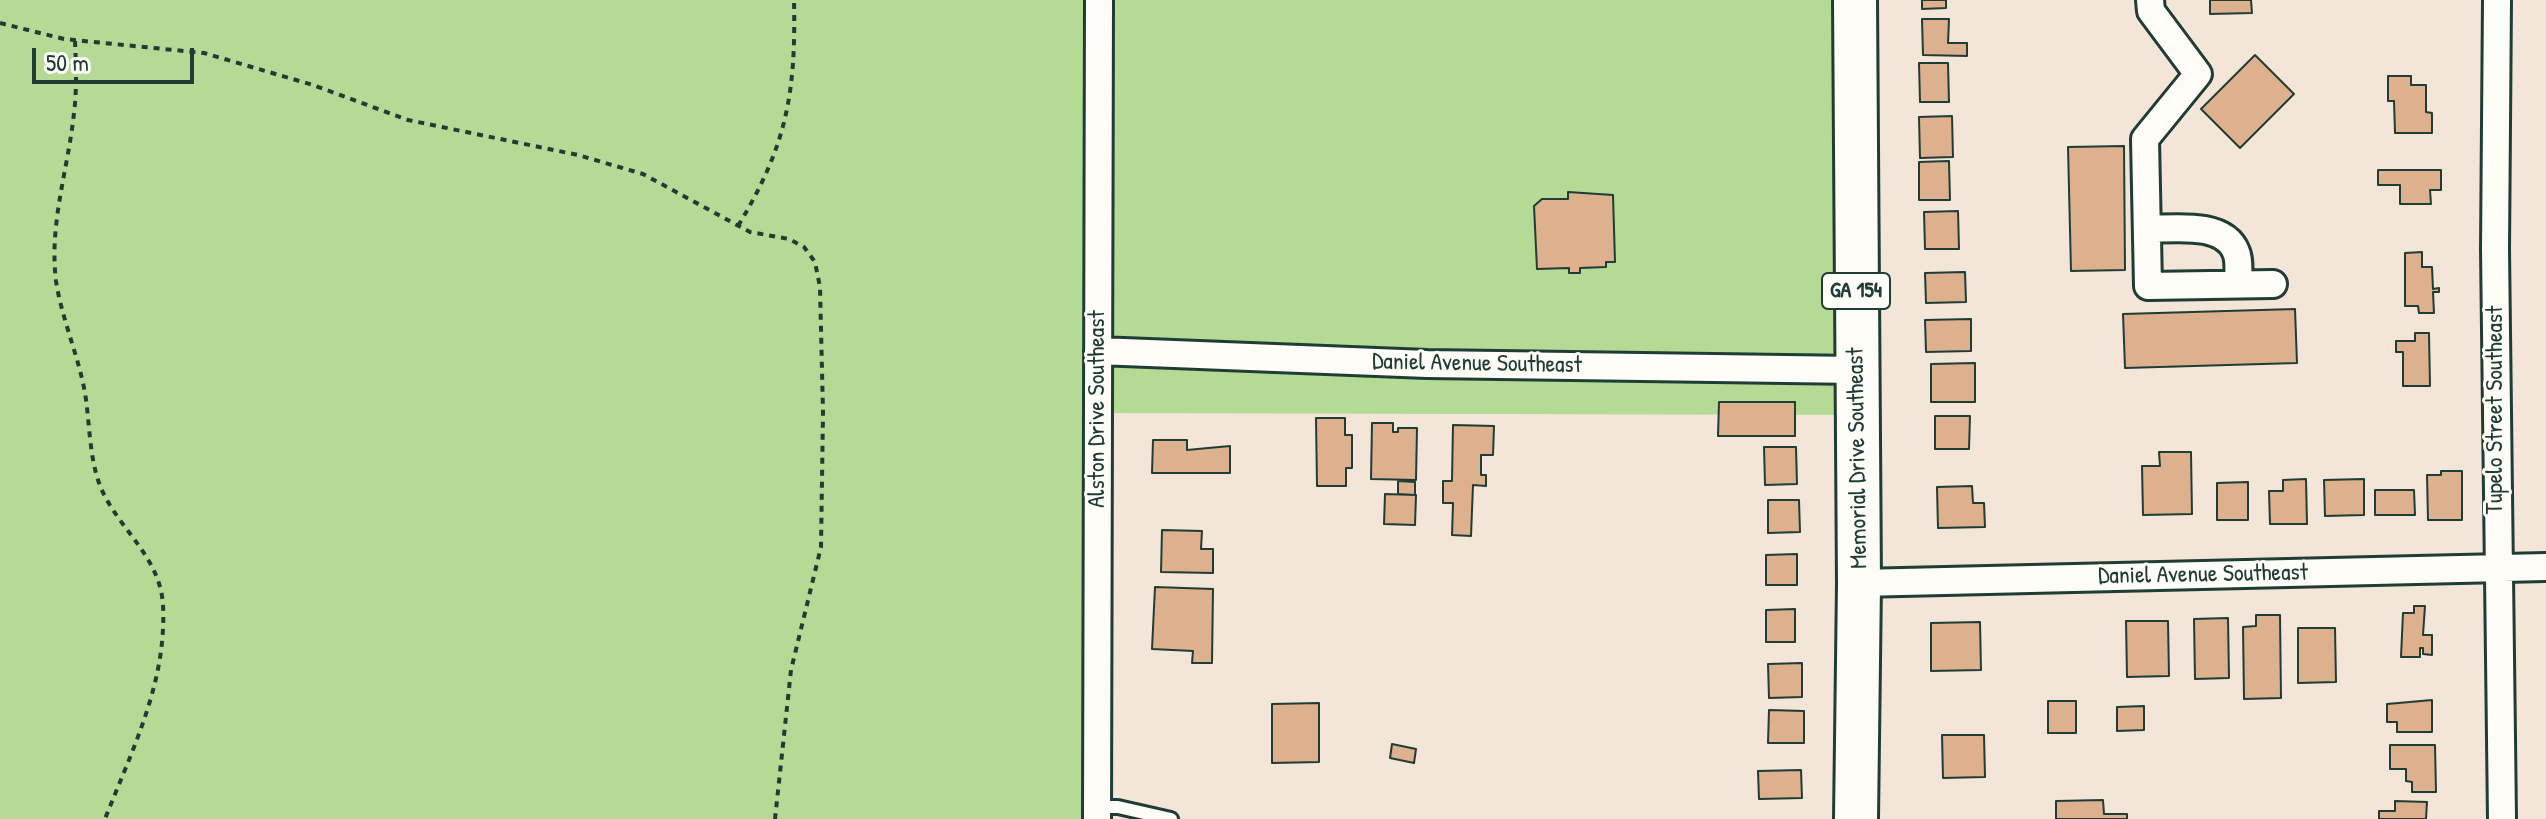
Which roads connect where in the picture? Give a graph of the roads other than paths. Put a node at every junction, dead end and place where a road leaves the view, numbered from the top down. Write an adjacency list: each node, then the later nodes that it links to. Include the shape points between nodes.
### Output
1 (1099, 0): 8 (street, Alston Drive Southeast)
2 (1855, 0): 9 (main road, Memorial Drive Southeast / GA 154)
3 (2150, 0): 5 (street, via 2151,11 2198,74 2145,139)
4 (2497, 0): 11 (street, Tupelo Street Southeast)
5 (2147, 229): 6 (street, via 2202,230 2228,240 2237,253); 6 (street, via 2148,286)
6 (2238, 284): 7 (street)
7 (2273, 284)
8 (1098, 351): 9 (street, Daniel Avenue Southeast, via 1427,364); 13 (street, Alston Drive Southeast)
9 (1857, 370): 12 (main road, Memorial Drive Southeast / GA 154)
10 (2546, 567): 11 (street, Daniel Avenue Southeast)
11 (2498, 568): 12 (street, Daniel Avenue Southeast); 16 (street, Tupelo Street Southeast)
12 (1859, 583): 15 (main road, Memorial Drive Southeast / GA 154)
13 (1097, 813): 14 (lane, via 1118,807)
14 (1171, 819)
15 (1856, 819)
16 (2502, 819)

